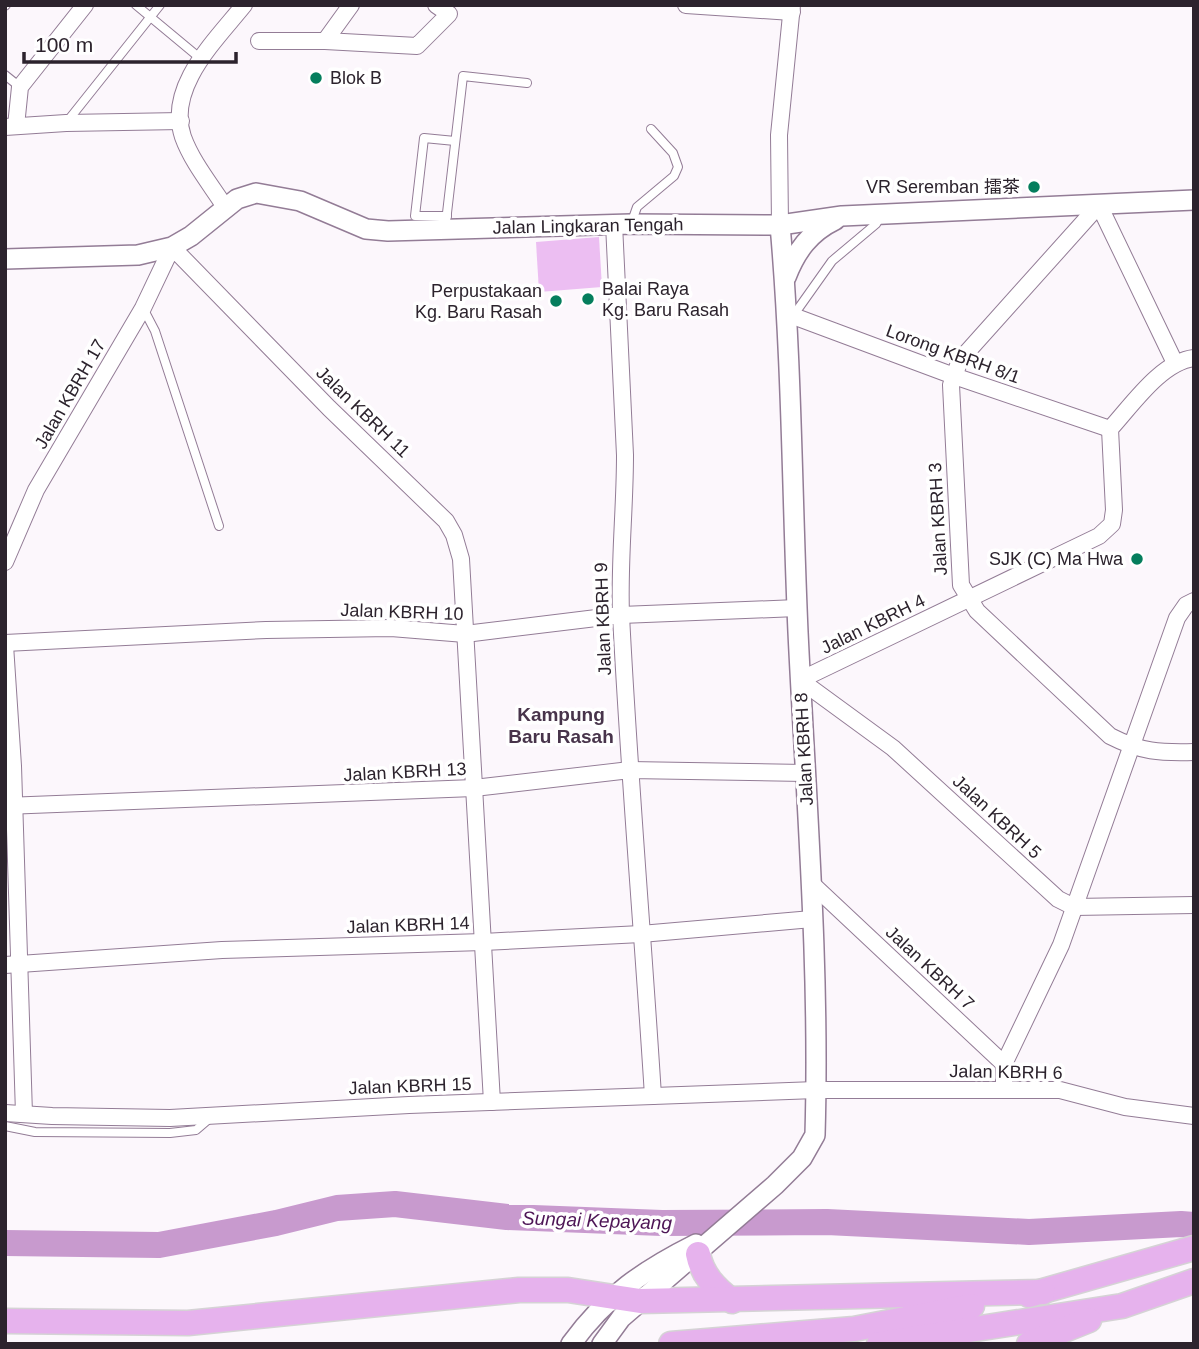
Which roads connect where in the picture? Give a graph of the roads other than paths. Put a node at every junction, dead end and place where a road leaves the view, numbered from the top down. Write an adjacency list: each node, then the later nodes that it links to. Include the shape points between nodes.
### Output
1 (85, 5): 15 (street)
2 (136, 5): 9 (lane)
3 (160, 5): 9 (lane)
4 (244, 5): 12 (street)
5 (351, 5): 11 (street)
6 (436, 5): 11 (street, via 449,14 417,46)
7 (686, 5): 8 (street)
8 (792, 9): 28 (street, via 779,135)
9 (150, 17): 12 (lane); 17 (lane)
10 (258, 41): 11 (street)
11 (325, 41)
12 (201, 59): 16 (street, via 187,83)
13 (5, 75): 15 (lane)
14 (527, 83): 20 (lane, via 463,76)
15 (20, 87): 18 (street)
16 (181, 121): 17 (street); 23 (street, via 190,153)
17 (66, 123): 18 (street)
18 (10, 126)
19 (652, 129): 27 (lane, via 673,153 678,167)
20 (455, 141): 26 (lane); 26 (lane, via 424,138 415,216)
21 (1194, 200): 22 (street, Jalan Lingkaran Tengah)
22 (1099, 205): 24 (street, Jalan Lingkaran Tengah); 35 (street); 36 (street, Jalan KBRH 3, via 960,360)
23 (225, 207): 26 (street, Jalan Lingkaran Tengah, via 247,195 265,193 300,201 366,229 388,231); 29 (street, Jalan Lingkaran Tengah)
24 (881, 214): 25 (street, Jalan Lingkaran Tengah); 33 (lane, via 876,224 832,261)
25 (842, 216): 28 (street, Jalan Lingkaran Tengah); 31 (street, via 805,241)
26 (446, 223): 27 (street, Jalan Lingkaran Tengah)
27 (622, 224): 28 (street, Jalan Lingkaran Tengah); 43 (street, Jalan KBRH 9, via 625,490)
28 (780, 225): 31 (street, Jalan KBRH 8)
29 (172, 247): 30 (street, Jalan Lingkaran Tengah, via 138,255); 32 (street, Jalan KBRH 17); 44 (street, Jalan KBRH 11, via 446,521 461,559)
30 (5, 259)
31 (785, 282): 33 (street, Jalan KBRH 8)
32 (143, 308): 38 (lane, via 155,331); 39 (street, Jalan KBRH 17, via 36,490)
33 (789, 313): 36 (street, Lorong KBRH 8/1); 42 (street, Jalan KBRH 8)
34 (1194, 358): 35 (street)
35 (1175, 363): 37 (street)
36 (954, 376): 37 (street, Lorong KBRH 8/1); 40 (street, Jalan KBRH 3, via 961,585)
37 (1110, 429): 40 (street, Jalan KBRH 4, via 1112,524 1099,536)
38 (219, 526)
39 (5, 562)
40 (969, 598): 46 (street, Jalan KBRH 4); 47 (street, Jalan KBRH 3, via 976,611 1062,692 1110,736)
41 (1194, 601): 47 (street, via 1177,618)
42 (797, 608): 43 (street, Jalan KBRH 10); 46 (street, Jalan KBRH 8)
43 (621, 615): 44 (street, Jalan KBRH 10); 49 (street, Jalan KBRH 9)
44 (466, 634): 45 (street, Jalan KBRH 10, via 391,628 279,630); 51 (street, Jalan KBRH 11)
45 (5, 644): 52 (street)
46 (800, 680): 50 (street, Jalan KBRH 8); 55 (street, Jalan KBRH 5, via 893,748 1032,877)
47 (1131, 747): 48 (street, Jalan KBRH 3); 55 (street)
48 (1194, 752)
49 (630, 770): 50 (street, Jalan KBRH 13); 51 (street, Jalan KBRH 13); 57 (street, Jalan KBRH 9)
50 (805, 773): 53 (street, Jalan KBRH 8)
51 (474, 788): 52 (street, Jalan KBRH 13); 58 (street, Jalan KBRH 11)
52 (10, 805): 59 (street)
53 (811, 883): 56 (street, Jalan KBRH 8); 60 (street, Jalan KBRH 7)
54 (1194, 905): 55 (street)
55 (1074, 907): 60 (street)
56 (812, 919): 57 (street, Jalan KBRH 14); 61 (street, Jalan KBRH 8)
57 (641, 934): 58 (street, Jalan KBRH 14); 63 (street, Jalan KBRH 9)
58 (483, 942): 59 (street, Jalan KBRH 14, via 222,950); 64 (street, Jalan KBRH 11)
59 (12, 964): 66 (street)
60 (1004, 1064): 62 (street)
61 (816, 1090): 62 (street, Jalan KBRH 6); 63 (street, Jalan KBRH 15); 70 (street, Jalan KBRH 8, via 810,1147 775,1185)
62 (1004, 1090): 68 (street, Jalan KBRH 6, via 1060,1090 1125,1107)
63 (653, 1096): 64 (street, Jalan KBRH 15)
64 (492, 1102): 67 (street, Jalan KBRH 15)
65 (5, 1113): 66 (street, Jalan KBRH 15)
66 (24, 1114): 67 (street, Jalan KBRH 15)
67 (212, 1116): 69 (lane, via 197,1130 170,1133 35,1132)
68 (1194, 1116)
69 (5, 1126)
70 (719, 1233): 72 (street); 78 (street, via 654,1265)
71 (1194, 1248): 74 (main road)
72 (698, 1254): 75 (street); 76 (main road, via 707,1278)
73 (1194, 1281): 77 (main road)
74 (1043, 1292): 76 (main road); 82 (main road, via 854,1329)
75 (640, 1301): 76 (main road); 78 (main road)
76 (732, 1301)
77 (1122, 1306): 83 (main road); 84 (main road)
78 (617, 1308): 79 (main road, via 568,1290 519,1290 188,1323); 80 (street, via 592,1316); 81 (street)
79 (5, 1321)
80 (571, 1344)
81 (602, 1344)
82 (671, 1344)
83 (879, 1344)
84 (1029, 1344)

